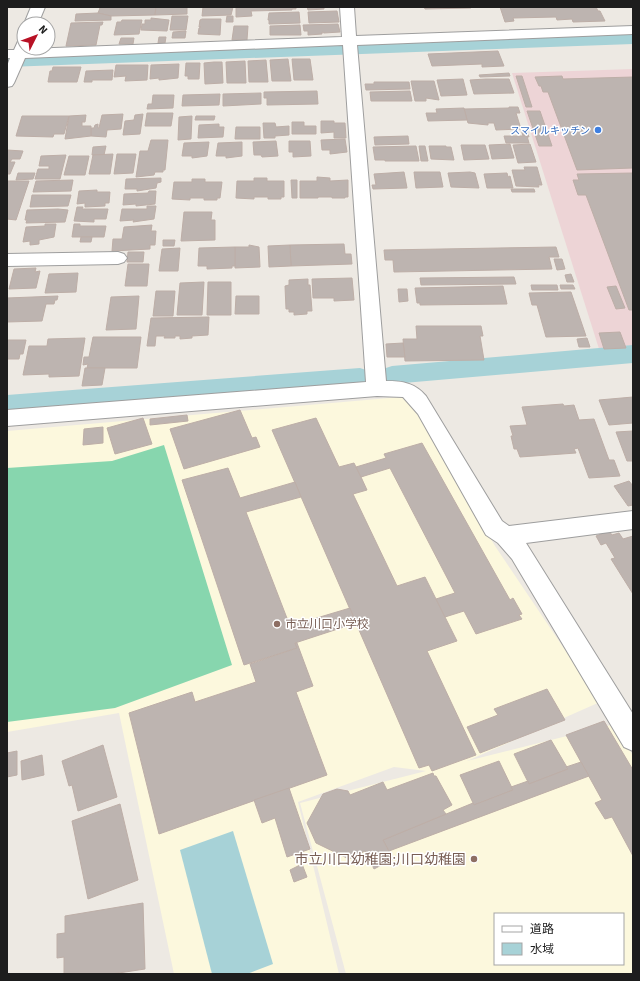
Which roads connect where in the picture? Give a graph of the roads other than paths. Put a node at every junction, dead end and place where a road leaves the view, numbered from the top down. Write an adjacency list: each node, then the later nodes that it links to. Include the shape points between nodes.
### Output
1 (347, 7): 3 (street)
2 (633, 30): 3 (street)
3 (350, 46): 4 (street); 9 (street)
4 (56, 53)
5 (16, 54): 6 (street)
6 (7, 83)
7 (118, 258): 8 (street)
8 (7, 260)
9 (377, 389): 10 (street); 12 (street, via 407,389 413,393 425,409 494,528)
10 (7, 418)
11 (633, 520): 12 (street)
12 (506, 536): 13 (street, via 520,552)
13 (633, 738)

